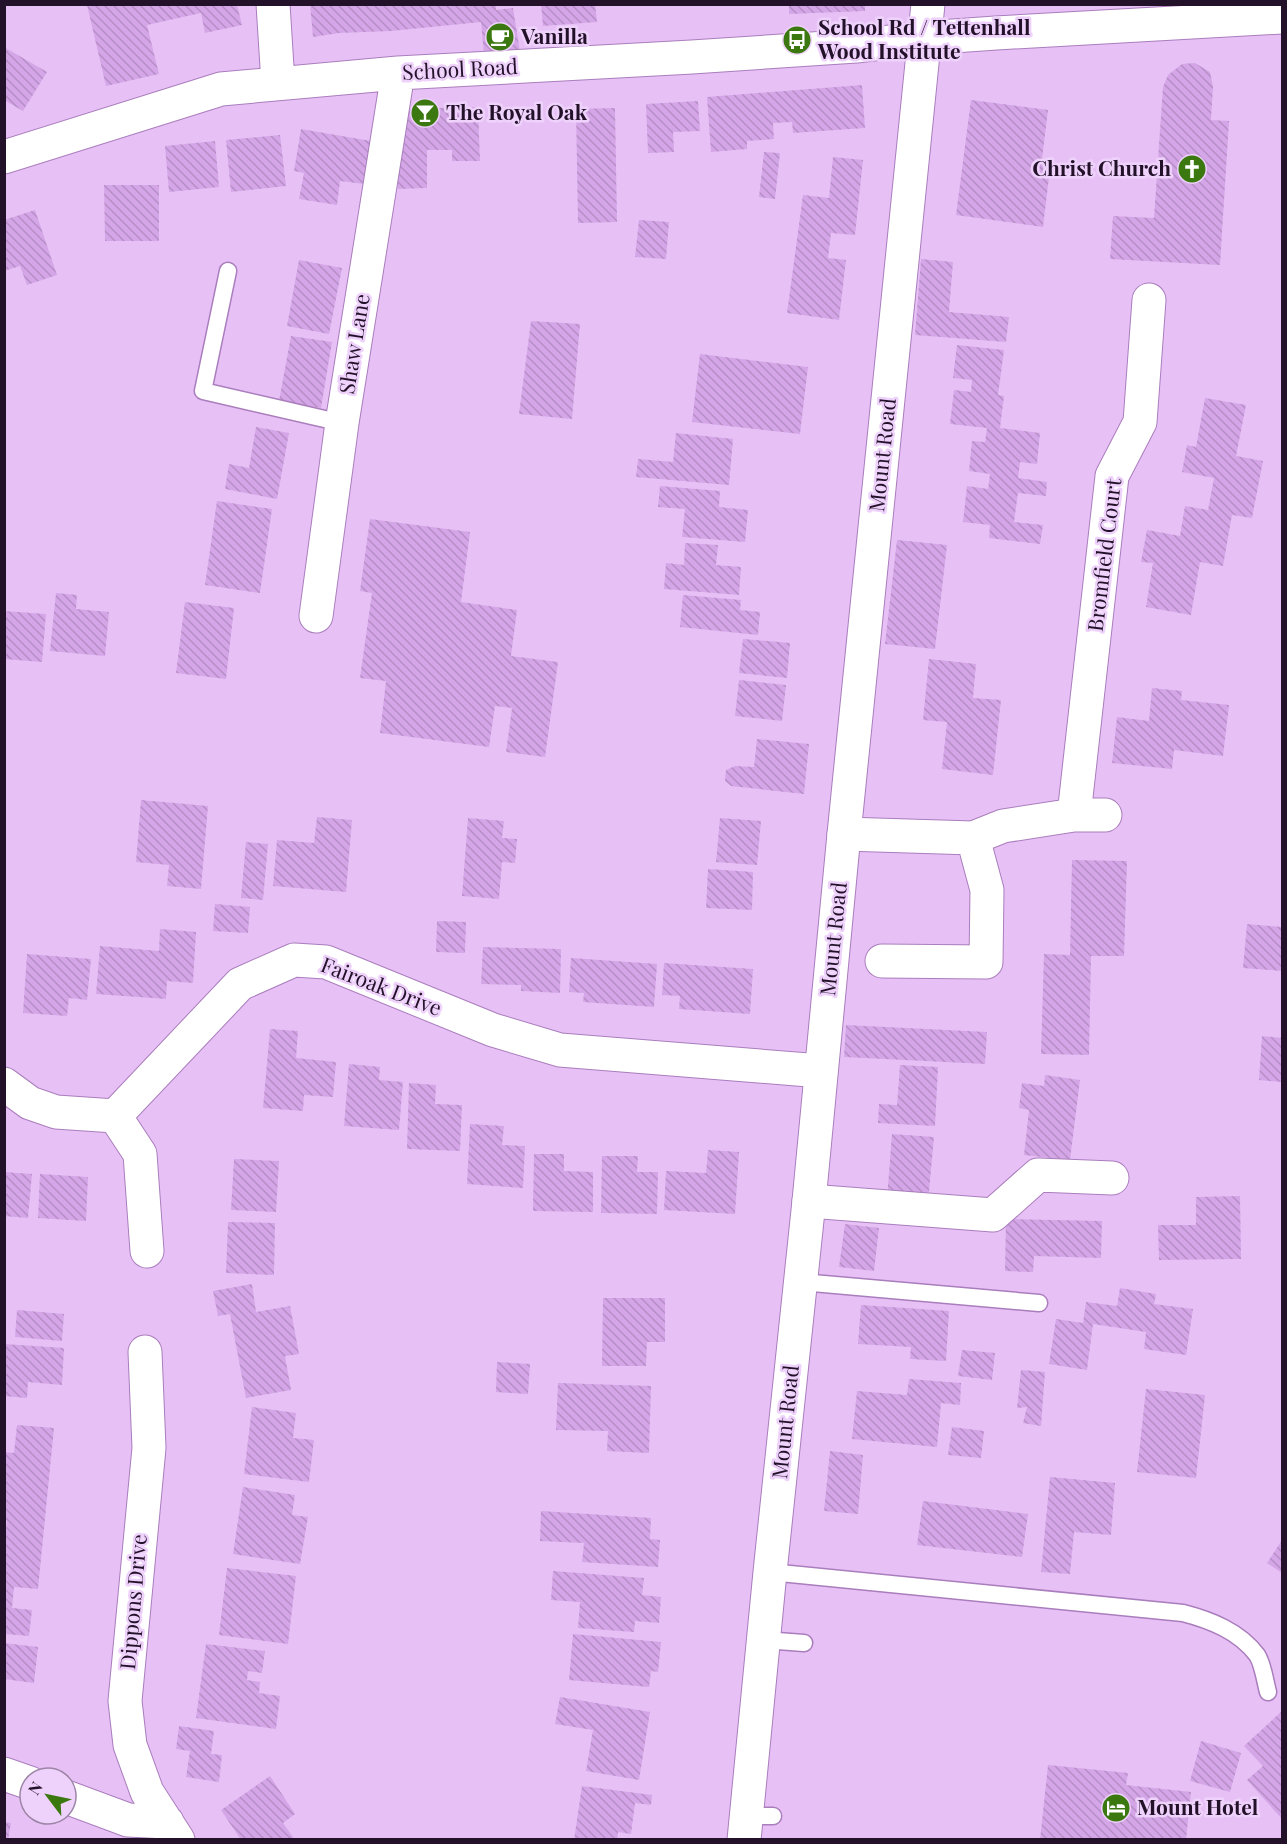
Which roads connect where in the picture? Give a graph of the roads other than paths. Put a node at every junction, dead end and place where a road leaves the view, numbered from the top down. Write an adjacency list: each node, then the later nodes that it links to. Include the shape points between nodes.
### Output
1 (273, 4): 6 (street)
2 (927, 4): 4 (street, Mount Road)
3 (1282, 17): 4 (street, School Road)
4 (925, 38): 5 (street, School Road, via 856,46); 12 (street, Mount Road)
5 (398, 73): 6 (street, School Road); 10 (street, Shaw Lane)
6 (278, 83): 7 (street, School Road, via 221,89)
7 (4, 157)
8 (228, 271): 10 (lane, via 203,391)
9 (1149, 300): 13 (street, Bromfield Court, via 1140,422 1112,476 1089,815 1003,826)
10 (342, 423): 11 (street, Shaw Lane)
11 (316, 616)
12 (844, 834): 13 (street); 15 (street, Mount Road)
13 (973, 838): 14 (street, via 987,890 986,962)
14 (882, 961)
15 (821, 1071): 17 (street, Fairoak Drive, via 560,1050 493,1030 326,962 294,960 240,984); 19 (street, Mount Road)
16 (4, 1084): 17 (street, via 30,1102 56,1112)
17 (115, 1116): 20 (street, via 140,1154)
18 (1112, 1178): 19 (street, via 1038,1175 993,1215)
19 (809, 1201): 21 (street, Mount Road)
20 (147, 1251)
21 (801, 1282): 22 (lane); 24 (street, Mount Road)
22 (1039, 1303)
23 (145, 1352): 30 (street, Dippons Drive, via 149,1448 125,1701 130,1745 147,1792)
24 (770, 1572): 25 (street, Mount Road); 27 (lane, via 1183,1613 1211,1621 1236,1635 1258,1656)
25 (764, 1640): 26 (lane); 29 (street, Mount Road)
26 (804, 1643)
27 (1268, 1692)
28 (78, 1801): 30 (street)
29 (755, 1824)
30 (172, 1831)

